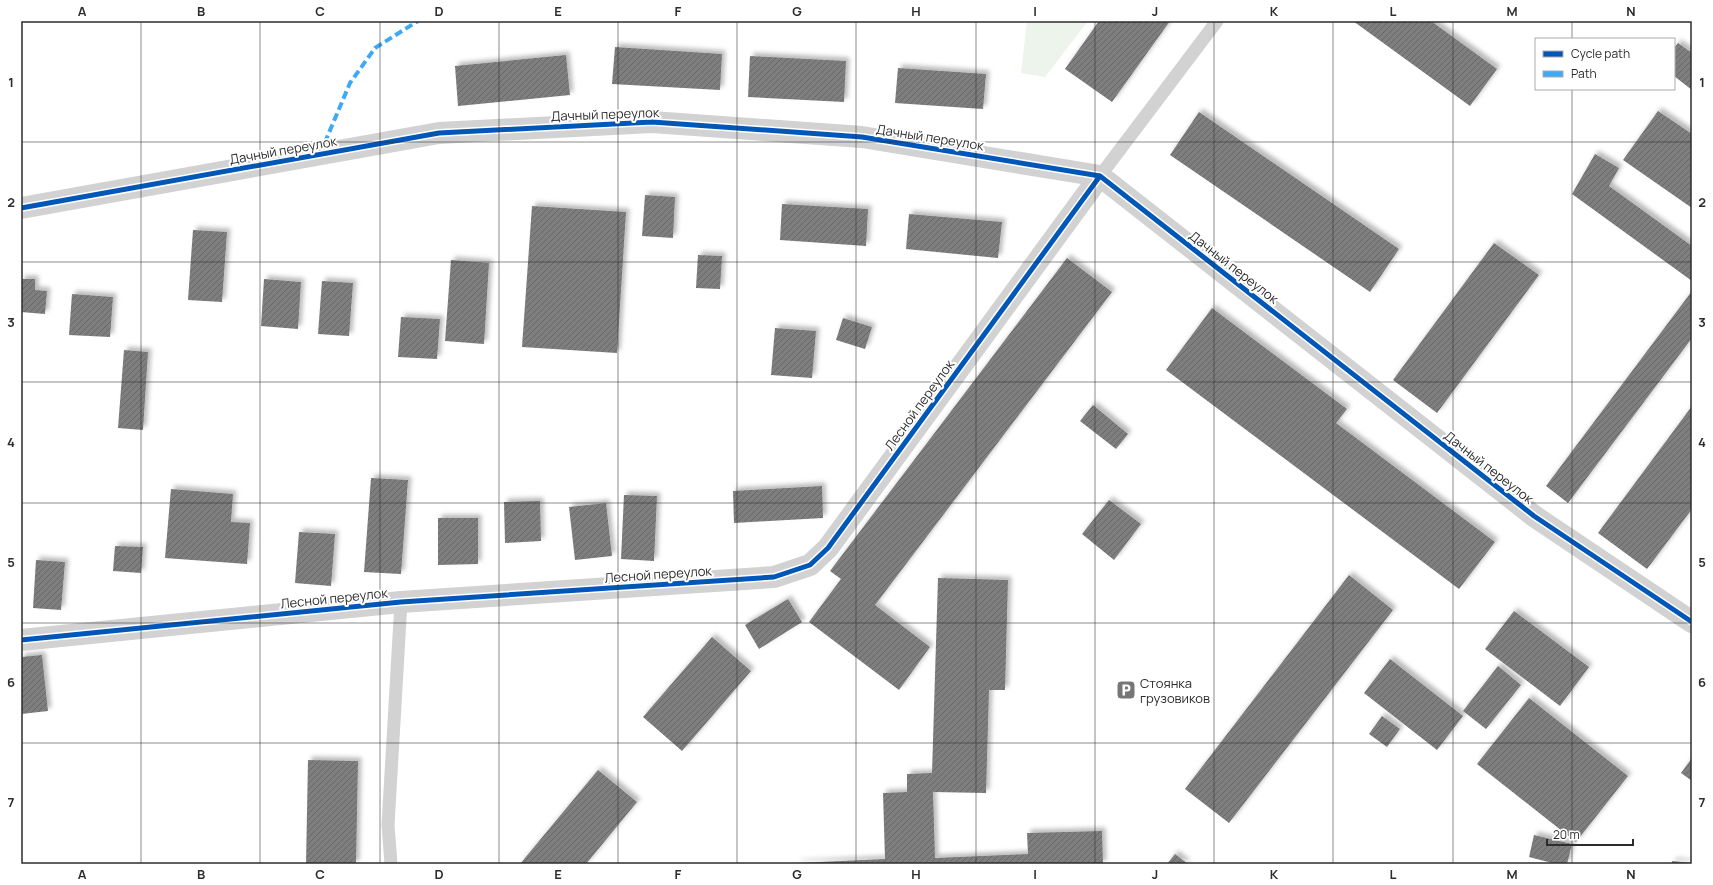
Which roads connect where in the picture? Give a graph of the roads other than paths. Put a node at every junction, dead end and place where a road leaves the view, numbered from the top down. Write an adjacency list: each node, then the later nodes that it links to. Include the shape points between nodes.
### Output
1 (1217, 21): 2 (lane)
2 (1100, 176): 3 (street, Дачный переулок, via 862,137 652,122 439,133); 4 (street, Лесной переулок, via 828,548 810,564 774,578); 5 (street, Дачный переулок, via 1534,516)
3 (21, 208)
4 (401, 602): 6 (street, Лесной переулок); 7 (lane, via 388,825)
5 (1692, 622)
6 (21, 640)
7 (391, 864)

